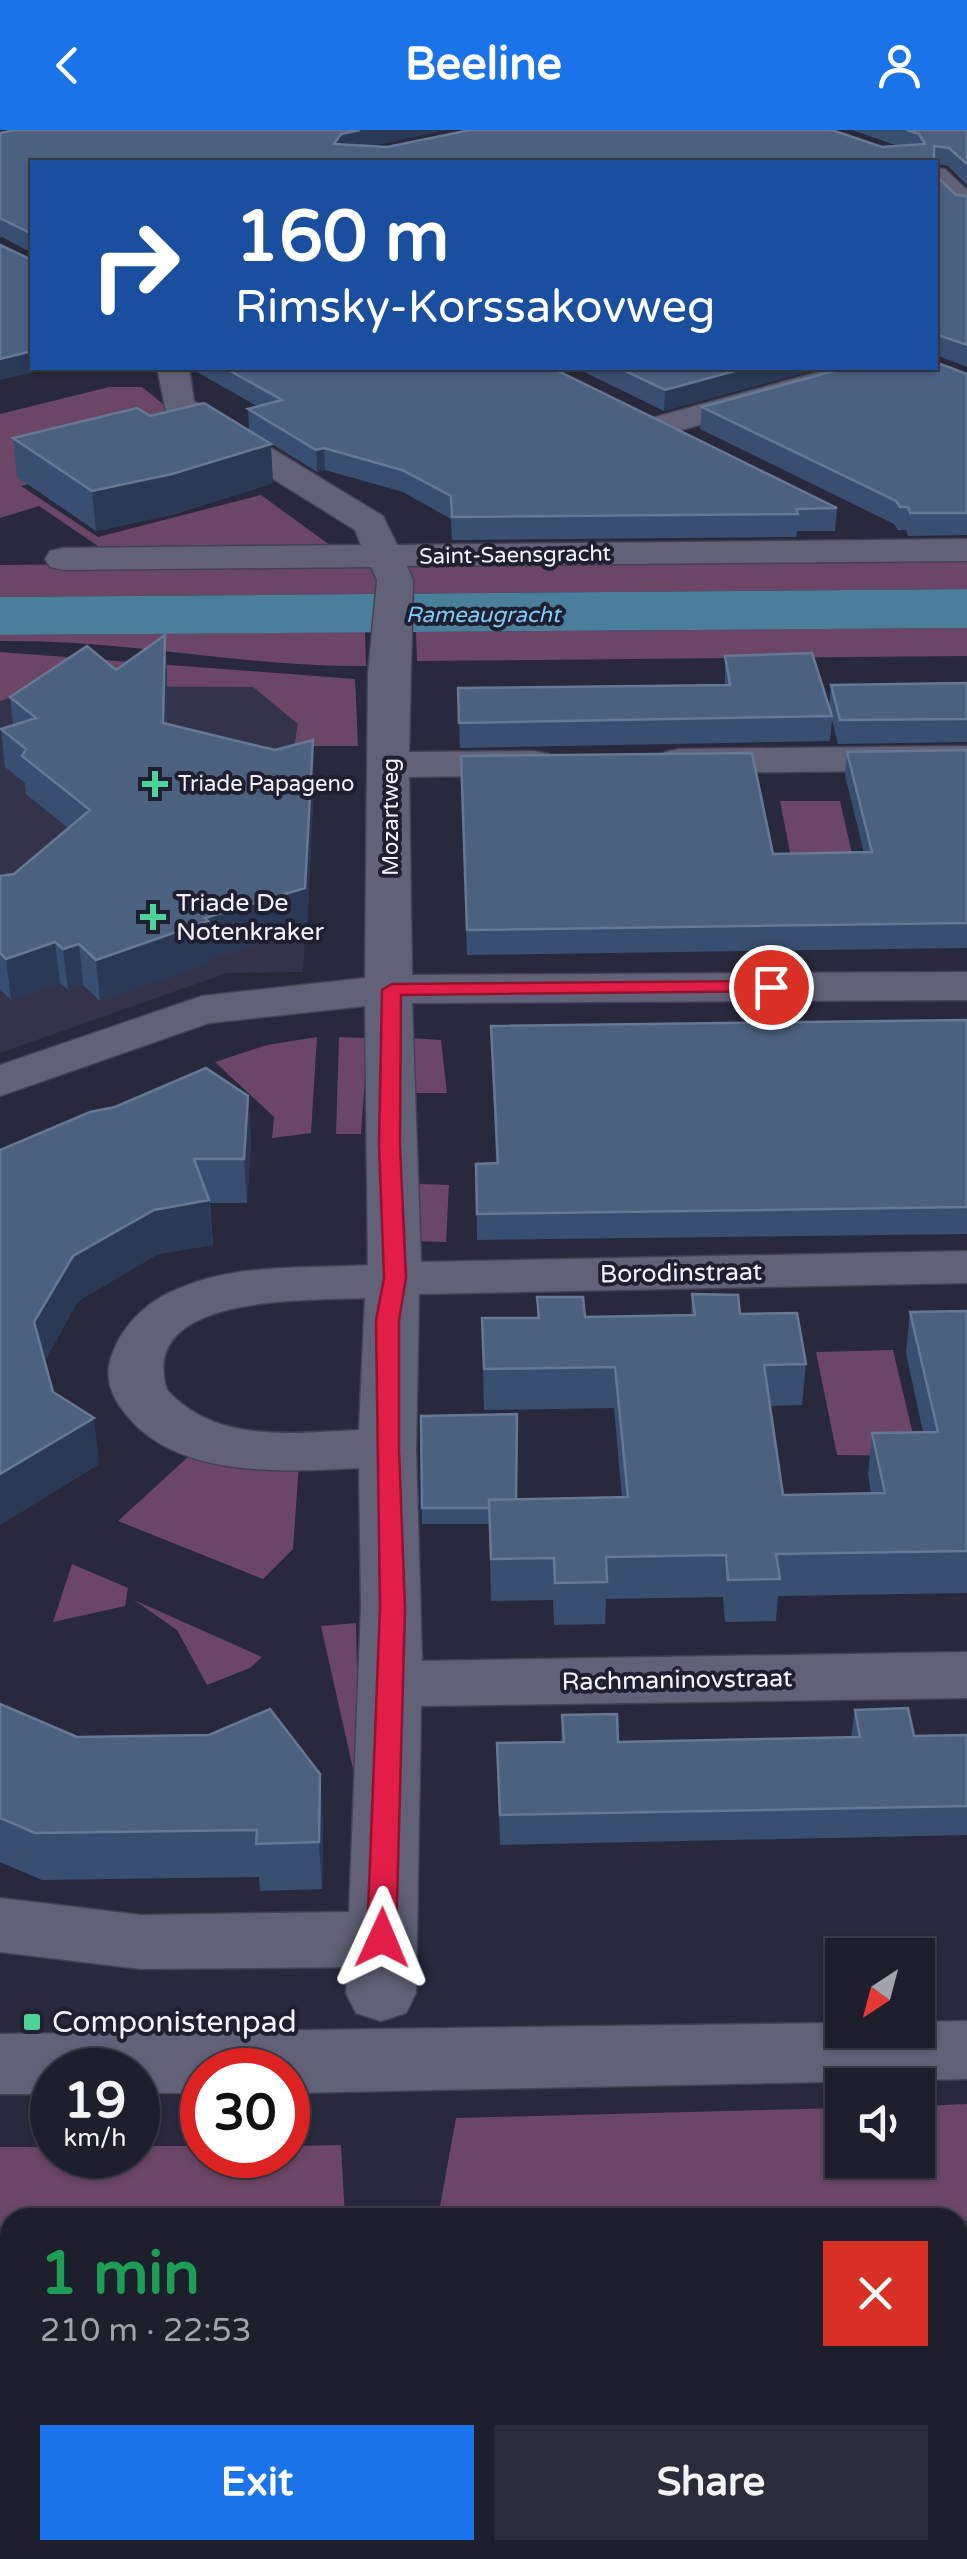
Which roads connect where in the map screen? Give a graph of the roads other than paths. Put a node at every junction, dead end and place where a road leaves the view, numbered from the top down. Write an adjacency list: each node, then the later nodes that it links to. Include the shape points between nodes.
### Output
1 (938, 177): 3 (street)
2 (938, 205): 4 (street)
3 (967, 205)
4 (967, 220)
5 (173, 370): 14 (street, via 178,404 370,524)
6 (861, 370): 8 (street)
7 (627, 409): 8 (street)
8 (660, 426): 9 (street)
9 (707, 449)
10 (848, 519): 12 (street, via 879,535)
11 (967, 550): 12 (street, Saint-Saensgracht)
12 (887, 551): 14 (street, Saint-Saensgracht)
13 (63, 559): 14 (street, Saint-Saensgracht)
14 (390, 569): 18 (street, Mozartweg)
15 (967, 758): 16 (street)
16 (645, 761)
17 (567, 762): 18 (street)
18 (391, 765): 20 (street, Mozartweg)
19 (967, 986): 20 (street)
20 (392, 990): 21 (street, via 202,1010); 23 (street, Mozartweg)
21 (0, 1081)
22 (967, 1267): 23 (street, Borodinstraat)
23 (395, 1278): 24 (street, Mozartweg, via 388,1320); 24 (street, Borodinstraat, via 218,1292 166,1318 144,1342 134,1368 139,1395 157,1414 220,1446)
24 (387, 1448): 26 (street, Mozartweg)
25 (967, 1675): 26 (street, Rachmaninovstraat)
26 (388, 1684): 27 (street, Mozartweg, via 382,1966)
27 (0, 1925)
28 (967, 2050): 29 (street)
29 (0, 2064)

